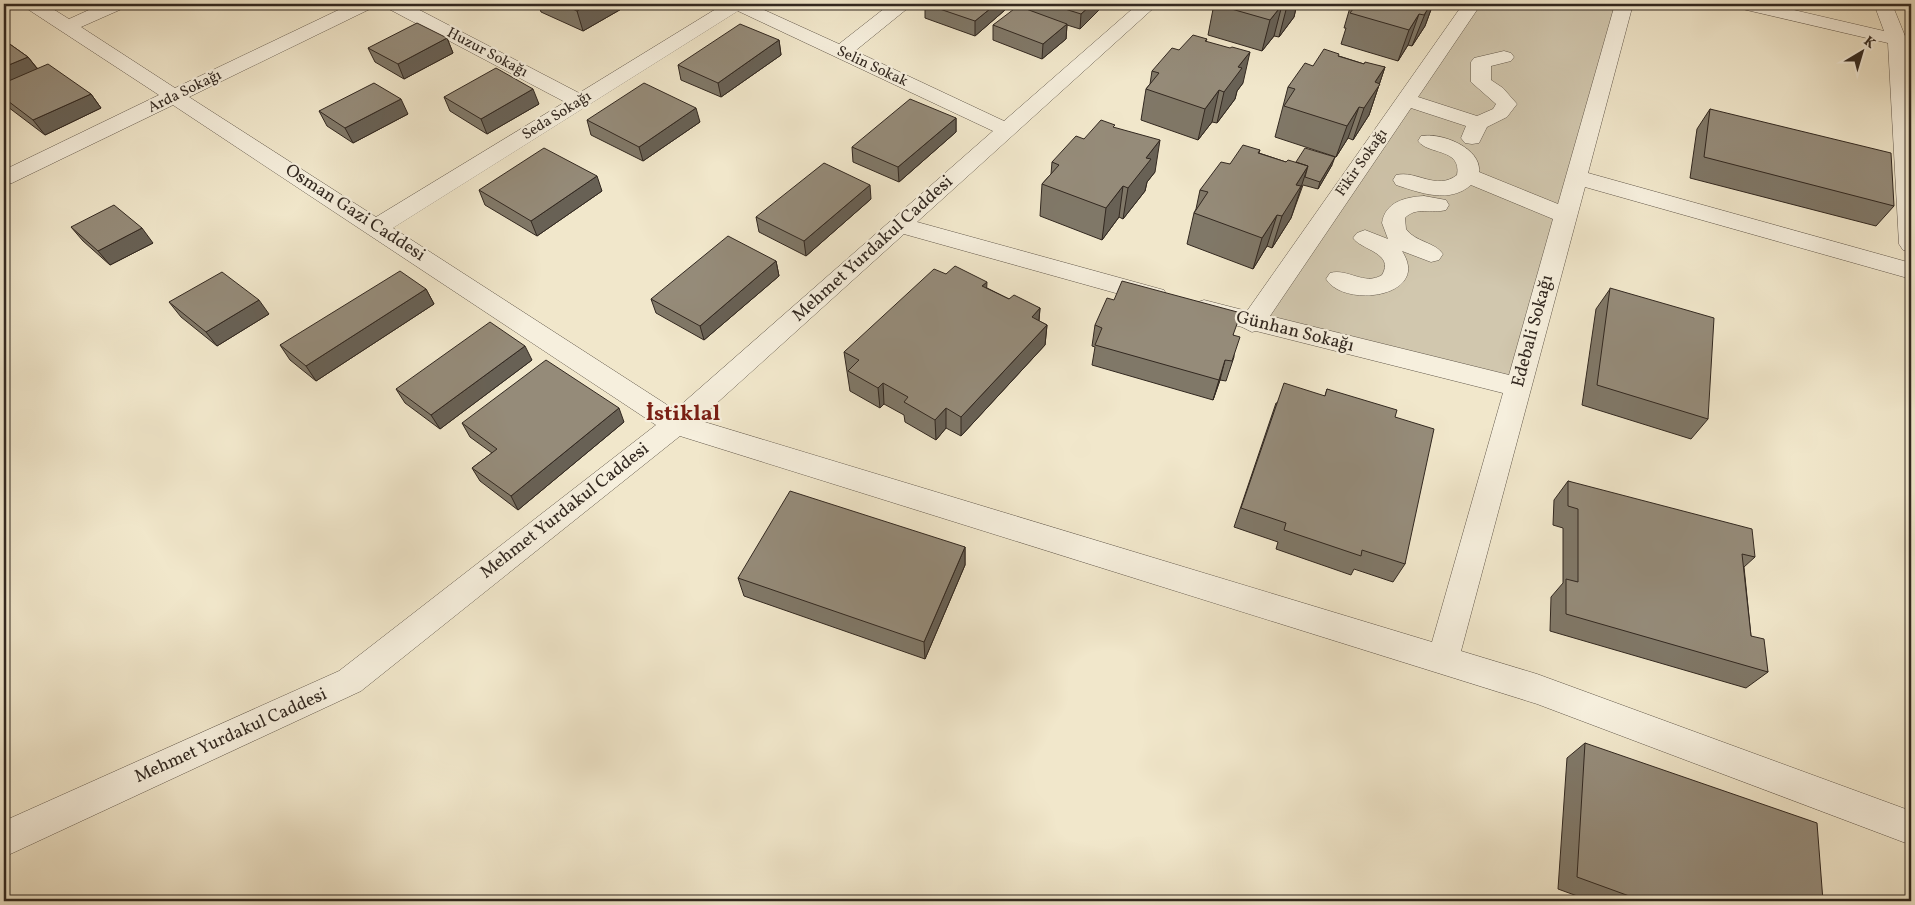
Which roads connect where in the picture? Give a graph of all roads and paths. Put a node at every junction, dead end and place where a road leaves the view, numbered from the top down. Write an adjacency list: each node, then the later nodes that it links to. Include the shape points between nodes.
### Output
1 (33, 4): 12 (street, Osman Gazi Caddesi)
2 (117, 4): 12 (street)
3 (365, 4): 16 (street, Arda Sokağı)
4 (394, 4): 18 (street, Huzur Sokağı)
5 (737, 4): 14 (street, Selin Sokak); 18 (street, Seda Sokağı)
6 (901, 4): 14 (street)
7 (1149, 4): 19 (street, Mehmet Yurdakul Caddesi)
8 (1472, 4): 17 (street, Fikir Sokağı)
9 (1624, 4): 22 (street, Edebali Sokağı)
10 (1745, 4): 13 (street)
11 (1883, 4): 13 (street)
12 (68, 26): 16 (street, Osman Gazi Caddesi)
13 (1904, 41): 30 (street)
14 (842, 52): 19 (street, Selin Sokak)
15 (1504, 57): 17 (street, via 1481,62 1481,82 1508,104 1475,131)
16 (177, 96): 23 (street, Arda Sokağı); 28 (street, Osman Gazi Caddesi)
17 (1406, 100): 36 (street, Fikir Sokağı)
18 (581, 102): 28 (street, Seda Sokağı)
19 (1007, 130): 27 (street, Mehmet Yurdakul Caddesi)
20 (1430, 141): 21 (street, via 1453,149 1462,156 1468,163)
21 (1468, 176): 25 (street, via 1451,188); 26 (street)
22 (1576, 177): 26 (street, Edebali Sokağı); 32 (street)
23 (4, 178)
24 (1404, 180): 25 (street)
25 (1444, 203): 29 (street, via 1413,204 1396,212 1392,218 1396,234)
26 (1565, 216): 37 (street, Edebali Sokağı)
27 (899, 225): 36 (street, Günhan Sokağı); 38 (street, Mehmet Yurdakul Caddesi)
28 (377, 227): 38 (street, Osman Gazi Caddesi)
29 (1384, 242): 31 (street); 34 (street, via 1397,262 1395,278 1387,284)
30 (1911, 244)
31 (1431, 254)
32 (1911, 271)
33 (1338, 279): 34 (street)
34 (1362, 287): 35 (street)
35 (1371, 310)
36 (1252, 322): 37 (street, Günhan Sokağı)
37 (1518, 387): 39 (street, Edebali Sokağı)
38 (676, 424): 39 (street, Osman Gazi Caddesi); 41 (street, Mehmet Yurdakul Caddesi, via 350,681)
39 (1442, 659): 40 (street, Osman Gazi Caddesi, via 1537,689)
40 (1911, 828)
41 (4, 839)

